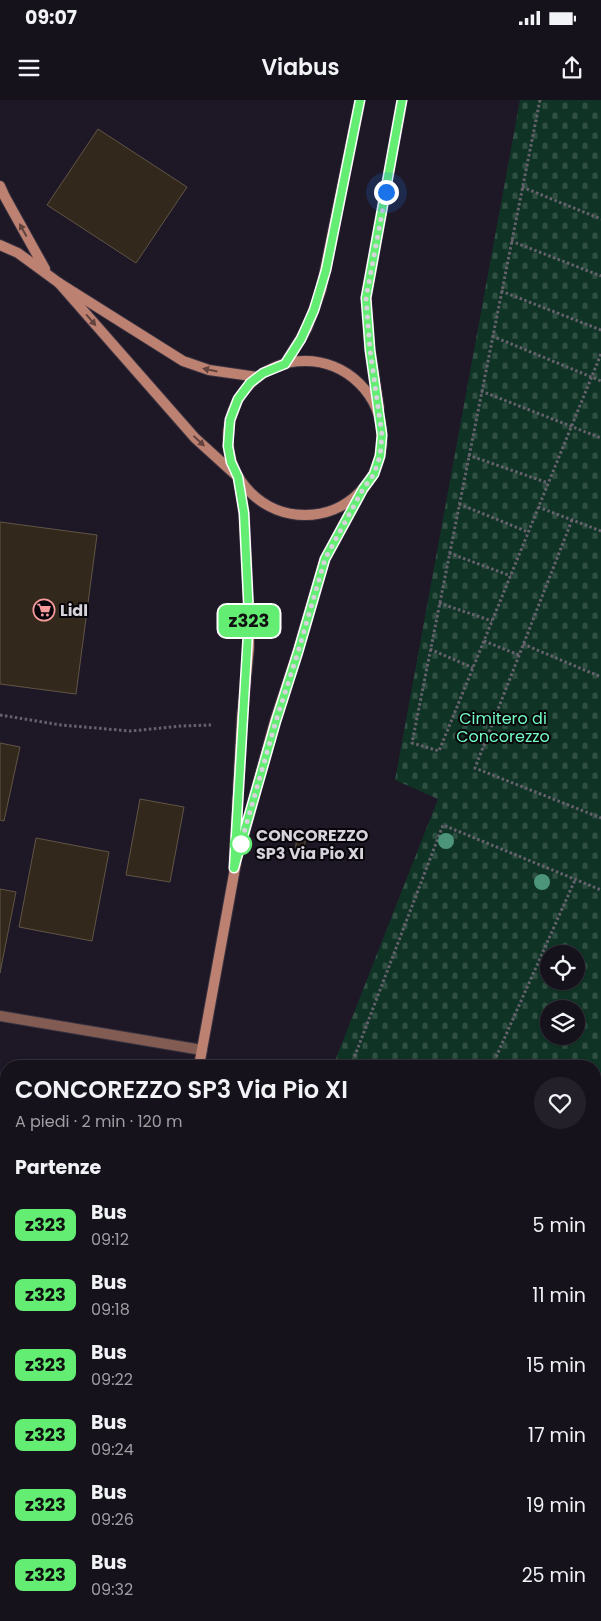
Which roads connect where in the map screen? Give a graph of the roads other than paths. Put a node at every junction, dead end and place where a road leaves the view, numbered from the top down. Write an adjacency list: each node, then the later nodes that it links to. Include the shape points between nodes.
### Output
1 (360, 100): 7 (main road, via 321,290 307,328)
2 (402, 100): 9 (main road, via 366,298)
3 (0, 186): 5 (main road, one-way to 3)
4 (0, 245): 5 (main road)
5 (46, 272): 6 (main road)
6 (59, 283): 8 (main road, one-way to 6, via 209,370 183,361); 10 (main road, one-way to 10, via 195,438)
7 (285, 364): 8 (main road); 9 (main road, via 314,361 342,370 367,392 377,409)
8 (258, 377): 10 (main road, via 240,396 230,420 228,446)
9 (382, 428): 11 (main road, via 379,461)
10 (238, 477): 11 (main road, via 262,502 294,515 331,511 348,503); 12 (main road, via 244,513 249,617)
11 (363, 489): 12 (main road, via 325,559)
12 (234, 868): 14 (main road)
13 (0, 1016): 14 (street)
14 (202, 1050): 15 (main road)
15 (200, 1060)

